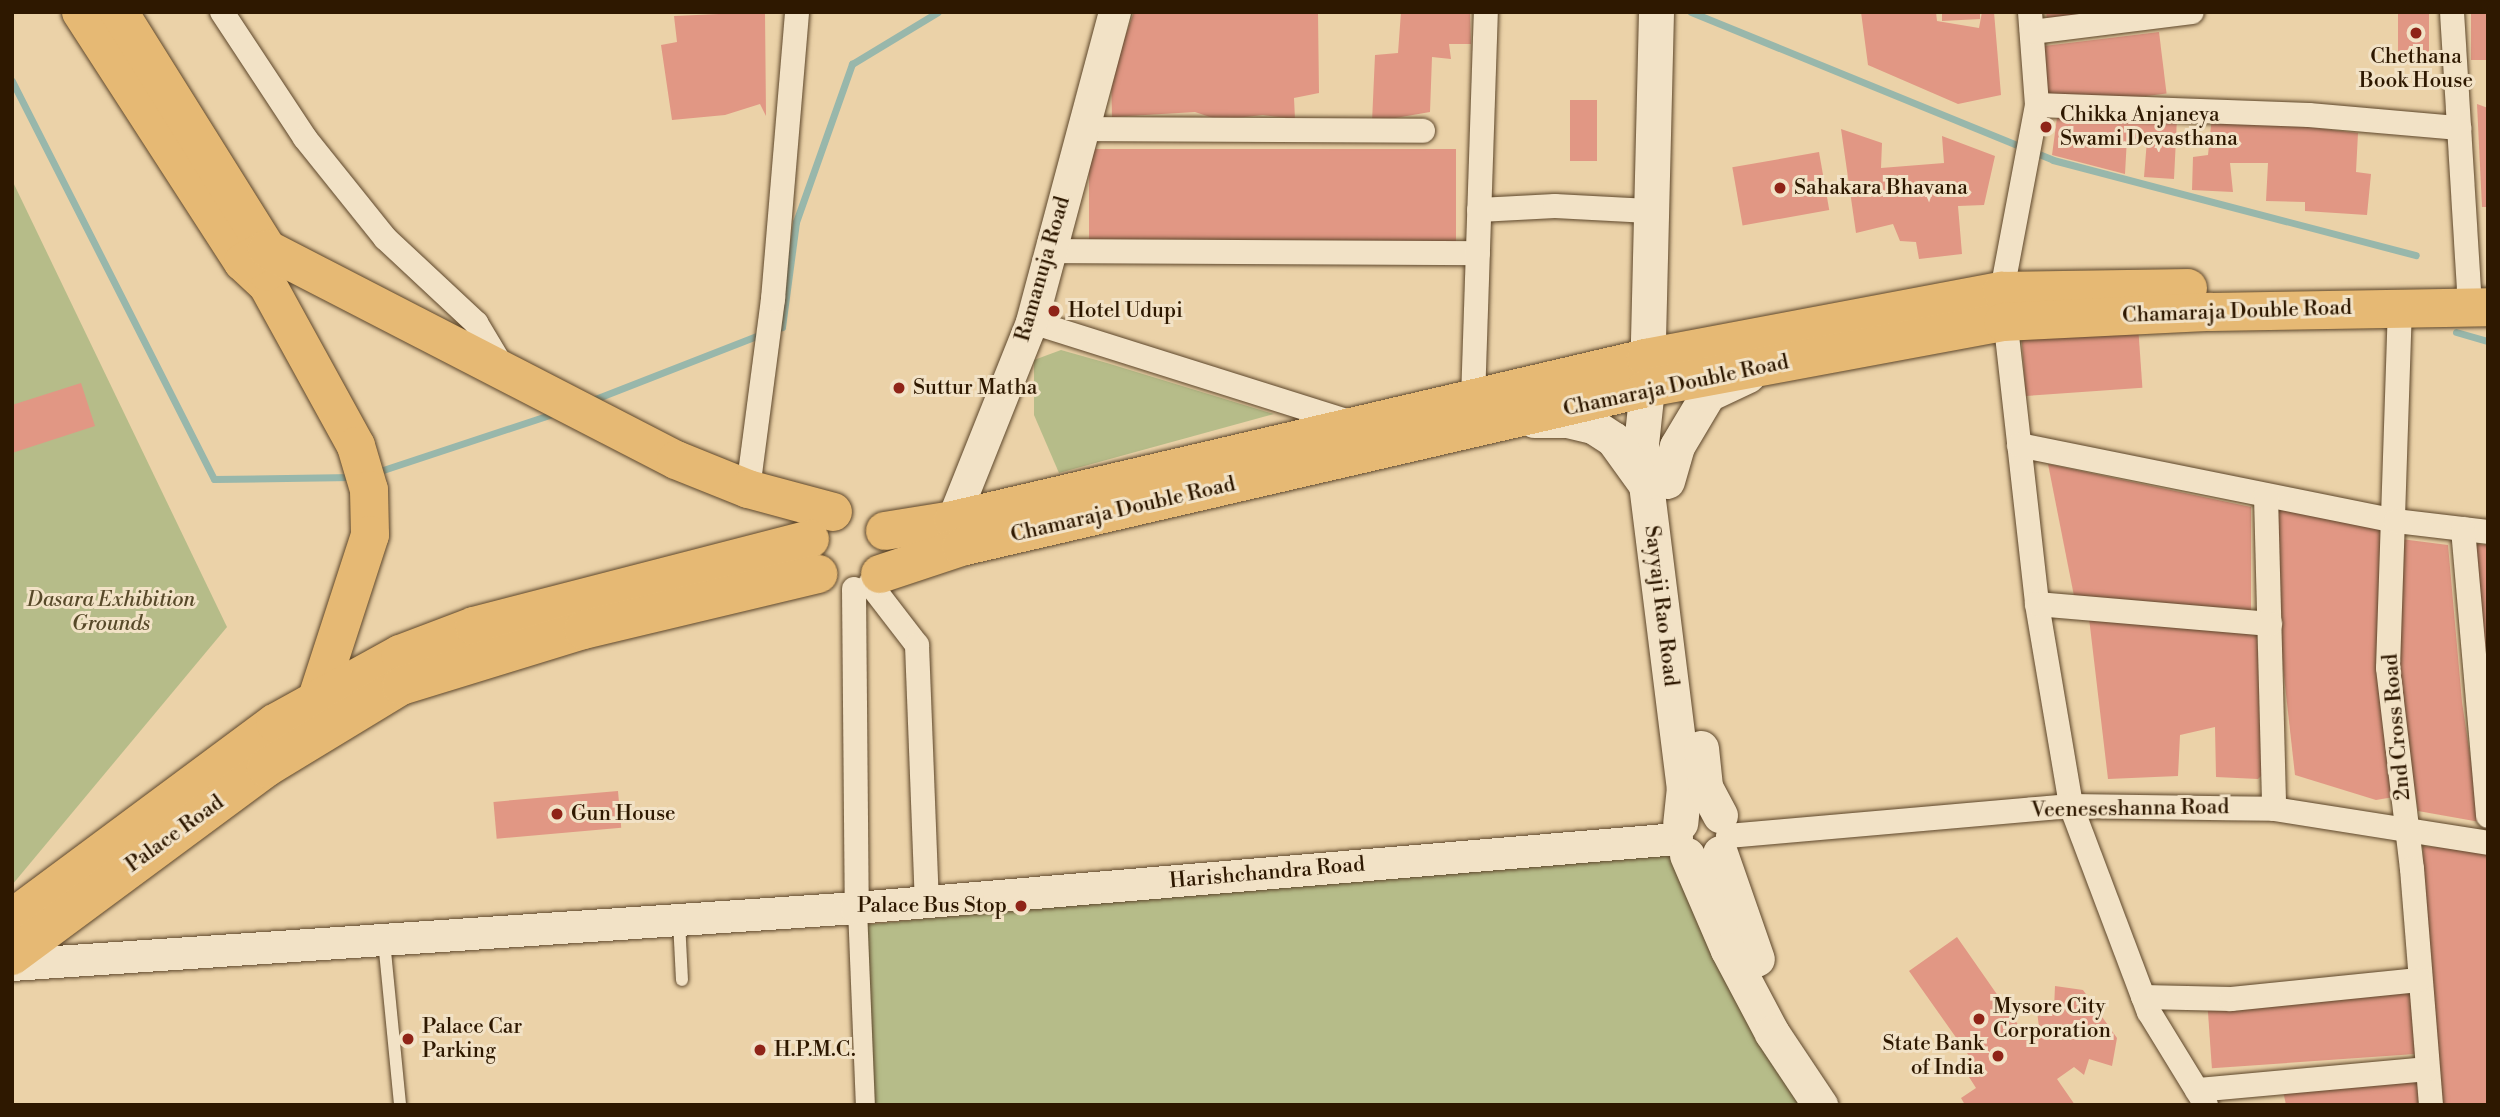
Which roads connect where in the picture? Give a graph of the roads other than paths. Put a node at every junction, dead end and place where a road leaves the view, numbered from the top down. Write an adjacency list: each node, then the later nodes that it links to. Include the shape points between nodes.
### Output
1 (82, 12): 19 (main road)
2 (119, 12): 19 (main road)
3 (222, 12): 25 (street, via 305,138 385,238 476,323)
4 (797, 12): 32 (street, via 773,299)
5 (1115, 12): 13 (street, Ramanuja Road)
6 (1486, 12): 15 (street)
7 (1656, 12): 16 (main road, Sayyaji Rao Road)
8 (2192, 12): 10 (street)
9 (2452, 12): 12 (street)
10 (2031, 22): 11 (street)
11 (2037, 105): 12 (street, via 2309,115); 22 (street)
12 (2459, 128): 20 (street)
13 (1083, 129): 14 (street); 17 (street, Ramanuja Road)
14 (1423, 131)
15 (1479, 210): 16 (street, via 1555,206); 18 (street)
16 (1648, 211): 26 (main road, Sayyaji Rao Road)
17 (1048, 251): 18 (street); 23 (street, Ramanuja Road)
18 (1478, 253): 27 (street)
19 (259, 265): 25 (main road); 43 (main road, via 356,446 370,506 364,562)
20 (2482, 297): 21 (main road, Chamaraja Double Road); 22 (main road, Chamaraja Double Road, via 2376,284)
21 (2400, 306): 22 (main road, Chamaraja Double Road); 35 (street, 2nd Cross Road)
22 (2003, 307): 24 (main road, Chamaraja Double Road); 26 (main road, Chamaraja Double Road); 30 (street)
23 (1032, 322): 29 (street); 34 (street, Ramanuja Road)
24 (1781, 363): 26 (main road, Chamaraja Double Road); 31 (main road, via 1708,394)
25 (503, 369): 32 (main road, via 676,460)
26 (1646, 373): 27 (main road); 28 (main road, Chamaraja Double Road); 31 (main road, Sayyaji Rao Road, via 1662,440)
27 (1473, 400): 29 (main road)
28 (1518, 420): 31 (main road, via 1567,420 1593,426); 40 (main road, Chamaraja Double Road, via 961,547)
29 (1363, 426): 34 (main road)
30 (2019, 445): 33 (street); 41 (street)
31 (1657, 483): 48 (main road, Sayyaji Rao Road, via 1684,788)
32 (748, 489): 39 (main road)
33 (2266, 496): 35 (street); 42 (street)
34 (953, 520): 37 (main road)
35 (2396, 521): 36 (street); 47 (street, 2nd Cross Road, via 2388,668)
36 (2463, 529): 38 (street); 46 (street)
37 (886, 531): 39 (main road, via 863,510); 40 (main road, via 889,553)
38 (2488, 532)
39 (820, 541): 40 (main road, via 840,588); 43 (main road, via 583,629)
40 (868, 582): 50 (street, via 917,645); 51 (street)
41 (2037, 604): 42 (street); 44 (street)
42 (2270, 624): 45 (street)
43 (330, 711): 52 (main road, via 264,731); 55 (main road, Palace Road, via 255,776)
44 (2071, 806): 45 (street, Veeneseshanna Road); 48 (street, Veeneseshanna Road); 59 (street)
45 (2274, 809): 47 (street, Veeneseshanna Road)
46 (2488, 816)
47 (2407, 831): 49 (street, Veeneseshanna Road); 58 (street, 2nd Cross Road)
48 (1702, 837): 50 (street, Harishchandra Road); 64 (main road, via 1747,985 1788,1062); 65 (main road, Sayyaji Rao Road, via 1796,1039)
49 (2488, 843)
50 (927, 901): 51 (street, Harishchandra Road)
51 (857, 908): 53 (street, Harishchandra Road); 63 (street)
52 (12, 918)
53 (679, 920): 54 (street, Harishchandra Road); 57 (lane)
54 (383, 939): 56 (street, Harishchandra Road); 62 (lane)
55 (12, 956)
56 (12, 965)
57 (682, 980)
58 (2419, 980): 59 (street, via 2231,999); 60 (street, 2nd Cross Road)
59 (2143, 997): 61 (street)
60 (2427, 1069): 61 (street); 66 (street, 2nd Cross Road)
61 (2201, 1097)
62 (400, 1105)
63 (865, 1105)
64 (1821, 1105)
65 (1843, 1105)
66 (2431, 1105)

